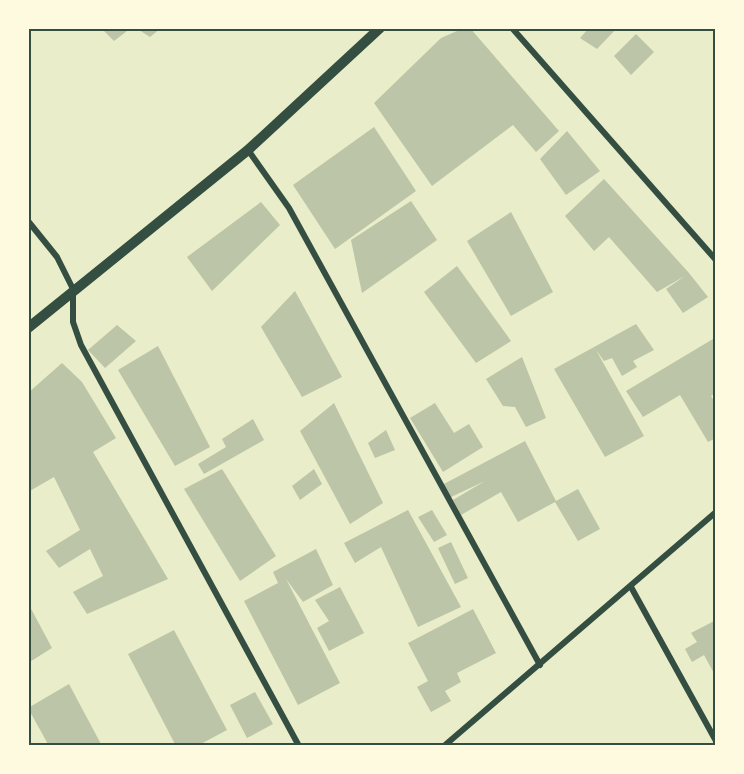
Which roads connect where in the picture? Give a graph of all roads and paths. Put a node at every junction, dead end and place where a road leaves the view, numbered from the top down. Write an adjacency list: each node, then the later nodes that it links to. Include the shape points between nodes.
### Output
1 (380, 28): 3 (street)
2 (512, 28): 5 (street)
3 (248, 150): 6 (street); 10 (street, via 290,208)
4 (28, 221): 6 (street, via 57,257)
5 (716, 260)
6 (73, 289): 7 (street); 12 (street, via 73,322 81,345)
7 (28, 328)
8 (716, 512): 9 (street)
9 (631, 587): 10 (street); 11 (street)
10 (540, 665): 13 (street)
11 (716, 741)
12 (299, 746)
13 (444, 746)

